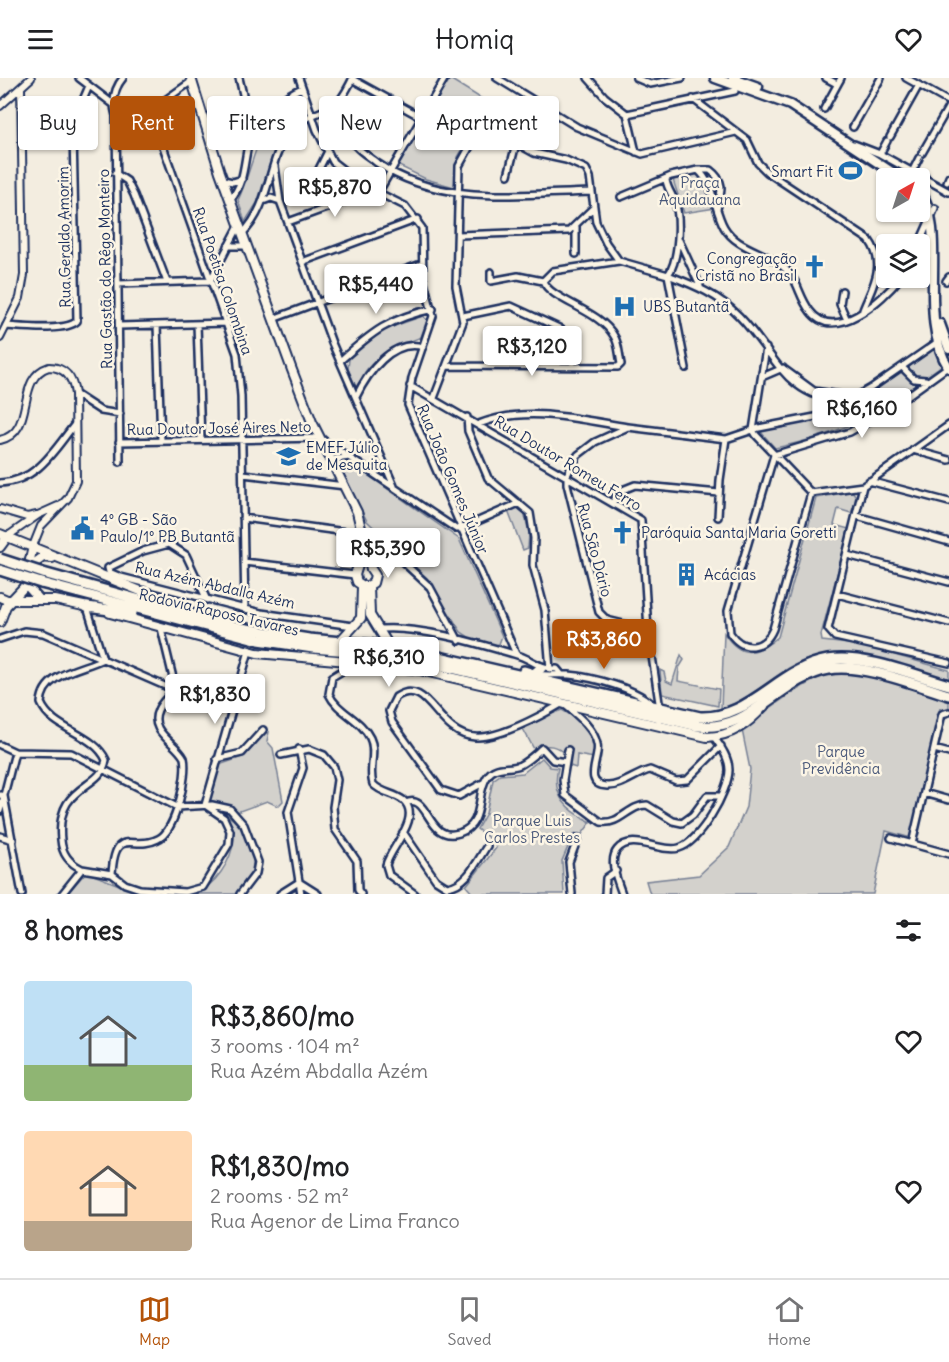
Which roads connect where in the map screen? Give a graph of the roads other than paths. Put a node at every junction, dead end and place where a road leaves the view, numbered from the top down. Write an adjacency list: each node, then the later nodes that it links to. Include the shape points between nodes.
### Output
1 (31, 78): 23 (street)
2 (79, 78): 22 (street)
3 (123, 78): 26 (street)
4 (238, 78): 28 (street)
5 (299, 78): 24 (street)
6 (445, 78): 31 (street)
7 (497, 78): 53 (street, via 577,127)
8 (588, 78): 41 (street)
9 (636, 78): 10 (street, via 650,84)
10 (681, 78)
11 (715, 78): 19 (main road)
12 (751, 78): 25 (main road)
13 (826, 78): 20 (street)
14 (841, 78): 20 (street)
15 (881, 78): 43 (street)
16 (906, 78): 21 (street)
17 (192, 79): 27 (street); 65 (main road)
18 (352, 79): 30 (street); 40 (street)
19 (734, 82): 25 (main road); 32 (main road); 33 (street)
20 (837, 84): 37 (street)
21 (919, 85): 35 (street); 55 (street)
22 (89, 86): 34 (street); 117 (street, Rua Geraldo Amorim, via 73,133 78,318 71,326)
23 (21, 87): 36 (street); 117 (street, via 24,275 20,298)
24 (302, 88): 29 (street); 39 (street)
25 (762, 89): 32 (main road)
26 (114, 96)
27 (169, 96)
28 (243, 96)
29 (287, 96)
30 (341, 96)
31 (434, 96)
32 (775, 98): 45 (main road)
33 (693, 99): 41 (street); 44 (street)
34 (110, 102)
35 (949, 104): 59 (street)
36 (0, 106)
37 (824, 109)
38 (319, 111): 39 (street)
39 (312, 114): 54 (street); 56 (street, via 288,133)
40 (415, 114)
41 (627, 114): 53 (street)
42 (415, 127): 61 (street)
43 (853, 127)
44 (736, 132): 53 (street, via 648,153); 110 (street, via 750,144 758,163 767,172 869,240 879,270)
45 (845, 141): 55 (street); 57 (main road)
46 (115, 150): 62 (street, Rua Gastão do Rêgo Monteiro)
47 (164, 150): 99 (street, Rua Poetisa Colombina)
48 (248, 150): 64 (street)
49 (362, 150): 61 (street)
50 (468, 150): 71 (street, via 459,166)
51 (514, 150): 63 (street)
52 (528, 150): 69 (street, via 582,166 590,177)
53 (636, 152)
54 (327, 153): 68 (street, via 342,172); 78 (street, via 317,173)
55 (880, 154): 58 (street)
56 (275, 166): 75 (street); 76 (street)
57 (887, 168)
58 (905, 168)
59 (914, 168)
60 (698, 170): 66 (street); 80 (street, via 707,179); 80 (street, via 710,170 720,179 722,190)
61 (390, 171): 68 (street); 71 (street, via 409,181)
62 (115, 173): 101 (street, via 125,178 131,188); 102 (street, Rua Gastão do Rêgo Monteiro)
63 (508, 176)
64 (242, 179): 65 (street); 74 (street)
65 (223, 180): 74 (main road)
66 (666, 180): 72 (street); 88 (street, via 675,202)
67 (930, 187): 70 (street)
68 (376, 192): 78 (street); 81 (street, via 405,206)
69 (591, 192): 71 (street); 79 (street)
70 (949, 192)
71 (458, 194): 87 (street)
72 (621, 197)
73 (930, 199): 77 (main road)
74 (230, 200): 85 (main road)
75 (263, 201): 76 (street); 85 (street, via 253,221)
76 (280, 201): 83 (street)
77 (935, 207): 82 (main road); 86 (street)
78 (328, 208): 83 (street)
79 (592, 209): 84 (street); 92 (street, via 606,243)
80 (717, 210): 113 (street, via 733,238 775,260 792,274 806,306 816,318 831,324)
81 (418, 219): 93 (street); 94 (street, via 423,234)
82 (941, 220)
83 (288, 222): 93 (street)
84 (576, 227): 87 (street, via 559,232); 91 (street)
85 (241, 230): 89 (street); 90 (main road)
86 (923, 234)
87 (458, 235): 111 (street, via 456,286)
88 (677, 236): 97 (street, via 675,262); 103 (street)
89 (228, 246): 90 (street); 99 (street)
90 (247, 246): 112 (main road)
91 (576, 254)
92 (619, 261): 97 (street); 100 (street, via 553,271)
93 (302, 262): 107 (street)
94 (421, 264): 107 (street); 109 (street)
95 (946, 267): 98 (main road)
96 (491, 272): 100 (street, via 491,281 518,276)
97 (668, 275): 103 (street); 129 (street)
98 (947, 279): 106 (main road)
99 (210, 281): 101 (street); 114 (street, Rua Poetisa Colombina)
100 (543, 281): 126 (street, via 548,290 592,313 612,332 621,364 617,368)
101 (167, 282): 102 (street)
102 (118, 284): 118 (street, Rua Gastão do Rêgo Monteiro)
103 (701, 288): 122 (street, via 736,312)
104 (888, 288): 110 (street)
105 (842, 291): 113 (street, via 840,304)
106 (944, 292)
107 (317, 302): 112 (street); 124 (street)
108 (943, 304): 120 (main road)
109 (433, 309): 121 (street, Rua João Gomes Júnior); 124 (street, via 377,328)
110 (863, 310): 113 (street)
111 (463, 316): 125 (street); 126 (street, via 504,307 523,310 571,337)
112 (273, 319): 146 (main road)
113 (848, 320)
114 (227, 323): 115 (street); 147 (street, Rua Poetisa Colombina, via 239,365)
115 (197, 324): 116 (street); 150 (street)
116 (157, 325): 118 (street); 151 (street)
117 (6, 326): 119 (street)
118 (119, 326): 139 (street, Rua Gastão do Rêgo Monteiro)
119 (0, 338)
120 (941, 339): 123 (main road); 127 (street); 128 (main road)
121 (423, 347): 133 (street, Rua João Gomes Júnior); 135 (street, via 408,346 390,355 368,374)
122 (766, 348): 130 (street); 131 (street)
123 (949, 349)
124 (340, 361): 135 (street)
125 (447, 366): 126 (street); 137 (street)
126 (573, 366)
127 (902, 367): 132 (street, via 915,379); 136 (street)
128 (949, 367): 132 (street)
129 (686, 368)
130 (783, 368): 131 (street); 136 (street, via 814,390); 138 (street, via 805,392 820,399)
131 (762, 377): 145 (street)
132 (928, 380): 154 (street, via 850,432)
133 (411, 386): 137 (street, Rua Doutor Romeu Ferro); 173 (street, Rua João Gomes Júnior, via 410,411)
134 (75, 394): 139 (street, via 101,411); 141 (street); 149 (street, via 66,372 55,367 42,369 30,384 18,428 9,438)
135 (356, 397): 165 (street)
136 (854, 397): 138 (street)
137 (434, 398): 140 (street, Rua Doutor Romeu Ferro)
138 (846, 402): 145 (street, via 824,414)
139 (120, 414): 152 (street, Rua Gastão do Rêgo Monteiro)
140 (467, 417): 142 (street, Rua Doutor Romeu Ferro); 170 (street, via 468,431 488,478)
141 (75, 424): 162 (street, via 39,468 15,481); 171 (street, via 76,481)
142 (479, 424): 144 (street, via 519,414); 160 (street, Rua Doutor Romeu Ferro)
143 (949, 425): 153 (street)
144 (628, 427): 148 (street); 160 (street, via 584,449)
145 (753, 430): 148 (street); 154 (street)
146 (320, 438): 147 (street, Rua Doutor José Aires Neto); 155 (street); 156 (main road)
147 (242, 439): 150 (street, Rua Doutor José Aires Neto); 159 (street, Rua Poetisa Colombina)
148 (726, 439): 167 (street)
149 (0, 440)
150 (201, 440): 151 (street, Rua Doutor José Aires Neto)
151 (161, 441): 152 (street, Rua Doutor José Aires Neto)
152 (119, 442): 158 (street, Rua Gastão do Rêgo Monteiro)
153 (913, 450): 157 (street); 161 (street)
154 (774, 455): 166 (street); 166 (street, via 728,611 728,630 744,645 761,645 773,629)
155 (351, 457): 156 (street); 165 (street)
156 (331, 460): 163 (main road)
157 (949, 460)
158 (120, 462)
159 (243, 474): 163 (street); 177 (street, Rua Poetisa Colombina)
160 (567, 475): 168 (street, Rua Doutor Romeu Ferro); 209 (street, Rua São Dário, via 568,493 601,616)
161 (869, 481): 164 (street); 169 (street)
162 (0, 483)
163 (345, 486): 181 (main road)
164 (863, 486): 166 (street); 175 (street)
165 (394, 488): 178 (street)
166 (811, 493)
167 (719, 494): 168 (street, via 635,484 620,491); 176 (street)
168 (613, 502): 209 (street, Rua Doutor Romeu Ferro, via 643,524)
169 (949, 502)
170 (519, 503): 179 (street); 220 (street, via 530,513 533,565 545,610)
171 (59, 506): 174 (street); 183 (street, via 41,526)
172 (0, 509): 174 (street, via 27,517)
173 (453, 512): 178 (street); 179 (street, Rua João Gomes Júnior)
174 (38, 515): 180 (street)
175 (857, 516): 182 (street); 185 (street)
176 (718, 517)
177 (243, 518): 181 (street); 187 (street, Rua Poetisa Colombina)
178 (441, 520): 179 (street)
179 (460, 529): 215 (street, Rua João Gomes Júnior)
180 (4, 535): 183 (main road, Rua Azém Abdalla Azém); 184 (main road)
181 (365, 539): 189 (main road); 191 (main road); 212 (street, via 381,540 430,587)
182 (949, 542)
183 (33, 546): 188 (main road, Rua Azém Abdalla Azém); 198 (main road, via 24,587)
184 (0, 547)
185 (847, 555): 193 (street); 195 (street)
186 (0, 559): 192 (highway, Rodovia Raposo Tavares, bridge)
187 (244, 562): 191 (street); 201 (street, Rua Poetisa Colombina)
188 (69, 563): 197 (main road, via 47,557 38,560 29,588); 203 (main road, Rua Azém Abdalla Azém)
189 (371, 569): 191 (main road); 194 (main road, via 375,578)
190 (0, 570): 192 (highway, Rodovia Raposo Tavares, bridge)
191 (357, 572): 194 (main road, via 357,582)
192 (42, 578): 202 (highway, Rodovia Raposo Tavares); 203 (highway, Rodovia Raposo Tavares)
193 (949, 582)
194 (366, 586): 206 (main road, via 363,614); 208 (main road, via 370,615)
195 (837, 594): 205 (street); 218 (street, via 828,629 832,636)
196 (0, 597): 198 (main road)
197 (38, 598): 198 (main road); 200 (main road)
198 (12, 600): 204 (main road)
199 (207, 600): 199 (street, Rua Azém Abdalla Azém, via 186,555 169,544 113,563 108,570); 201 (street, Rua Azém Abdalla Azém)
200 (87, 607): 202 (highway); 207 (main road); 216 (street)
201 (245, 610): 206 (street, Rua Azém Abdalla Azém)
202 (167, 617): 226 (highway, Rodovia Raposo Tavares, via 285,645 397,655 698,726 731,724)
203 (211, 620): 211 (highway, Rodovia Raposo Tavares, via 270,633)
204 (0, 622)
205 (949, 623)
206 (353, 626): 211 (main road)
207 (161, 628): 214 (main road); 223 (street)
208 (381, 629): 212 (street); 213 (main road)
209 (648, 630): 227 (street, Rua Doutor Romeu Ferro)
210 (0, 639): 216 (street, via 35,631)
211 (341, 640): 213 (highway, Rodovia Raposo Tavares)
212 (459, 641): 215 (street)
213 (389, 646): 219 (highway, Rodovia Raposo Tavares)
214 (249, 651): 217 (main road); 239 (street)
215 (516, 654): 220 (street)
216 (103, 659): 223 (street); 241 (street, via 53,679 43,689 41,703 49,715 98,748 106,760)
217 (359, 662): 225 (main road, via 420,670); 247 (street, via 332,677 329,693 369,735 373,784)
218 (949, 662)
219 (477, 666): 220 (highway); 227 (highway, Rodovia Raposo Tavares)
220 (546, 670): 221 (street); 221 (street, via 552,677)
221 (562, 675): 227 (street, via 640,694)
222 (949, 685): 227 (highway, Rodovia Raposo Tavares, via 860,661 838,659 795,672 724,716 700,717)
223 (174, 690): 249 (street, via 159,707 156,720 160,732 184,758)
224 (949, 694): 226 (highway, Rodovia Raposo Tavares, via 866,671 836,668 809,675)
225 (562, 704): 230 (main road); 232 (street, via 581,719 595,738 598,748 592,773 604,786 650,770 676,781 687,780); 242 (street, via 508,728 474,737 448,727 421,695 404,693 396,697 390,711 392,722 441,790 459,796)
226 (765, 705): 230 (main road, via 745,725)
227 (657, 708)
228 (949, 712): 234 (street, via 942,714)
229 (263, 730): 239 (street, via 242,753)
230 (714, 737): 232 (street)
231 (0, 745): 236 (street)
232 (721, 746): 245 (street, via 729,770)
233 (299, 749): 238 (street); 262 (street, via 302,775 288,812); 269 (street, via 316,751 334,767 335,829 356,857 357,890)
234 (934, 749): 237 (street); 243 (street)
235 (568, 750): 240 (street)
236 (15, 752): 241 (street, via 65,752); 244 (street)
237 (949, 753)
238 (281, 755)
239 (217, 759): 248 (street)
240 (566, 762): 242 (street, via 553,760 542,748 521,764 494,770); 245 (street, via 566,795 601,822 615,821 634,807 647,805 682,823 693,816 706,796)
241 (102, 769): 249 (street); 259 (street, via 71,796 61,819 63,852)
242 (484, 783): 247 (street, via 478,814 470,826 456,834 437,829 419,803)
243 (924, 793): 246 (street); 256 (street)
244 (2, 796): 250 (street); 255 (street)
245 (720, 796): 260 (street, via 691,842 671,849 634,842 623,844 614,856)
246 (949, 800)
247 (406, 803): 251 (street, via 409,816)
248 (205, 806): 249 (street); 261 (street, via 224,818 230,831 229,844 202,887 185,892 140,890); 265 (street, via 221,806 236,814 256,852 256,873)
249 (177, 807): 261 (street, via 160,839 120,845)
250 (0, 811)
251 (404, 832): 257 (street, via 436,880 447,887 465,878); 270 (street, via 388,858 387,871)
252 (0, 836): 255 (street)
253 (578, 838): 271 (street, via 569,862)
254 (891, 838): 256 (street)
255 (13, 840): 263 (street)
256 (912, 844): 258 (street)
257 (487, 846)
258 (949, 854)
259 (82, 869): 261 (street); 264 (street)
260 (616, 872): 272 (street, via 607,878); 273 (street)
261 (112, 874)
262 (299, 882): 266 (street); 267 (street); 268 (street)
263 (22, 894)
264 (62, 894)
265 (240, 894)
266 (280, 894)
267 (301, 894)
268 (318, 894)
269 (361, 894)
270 (415, 894)
271 (572, 894)
272 (605, 894)
273 (622, 894)

